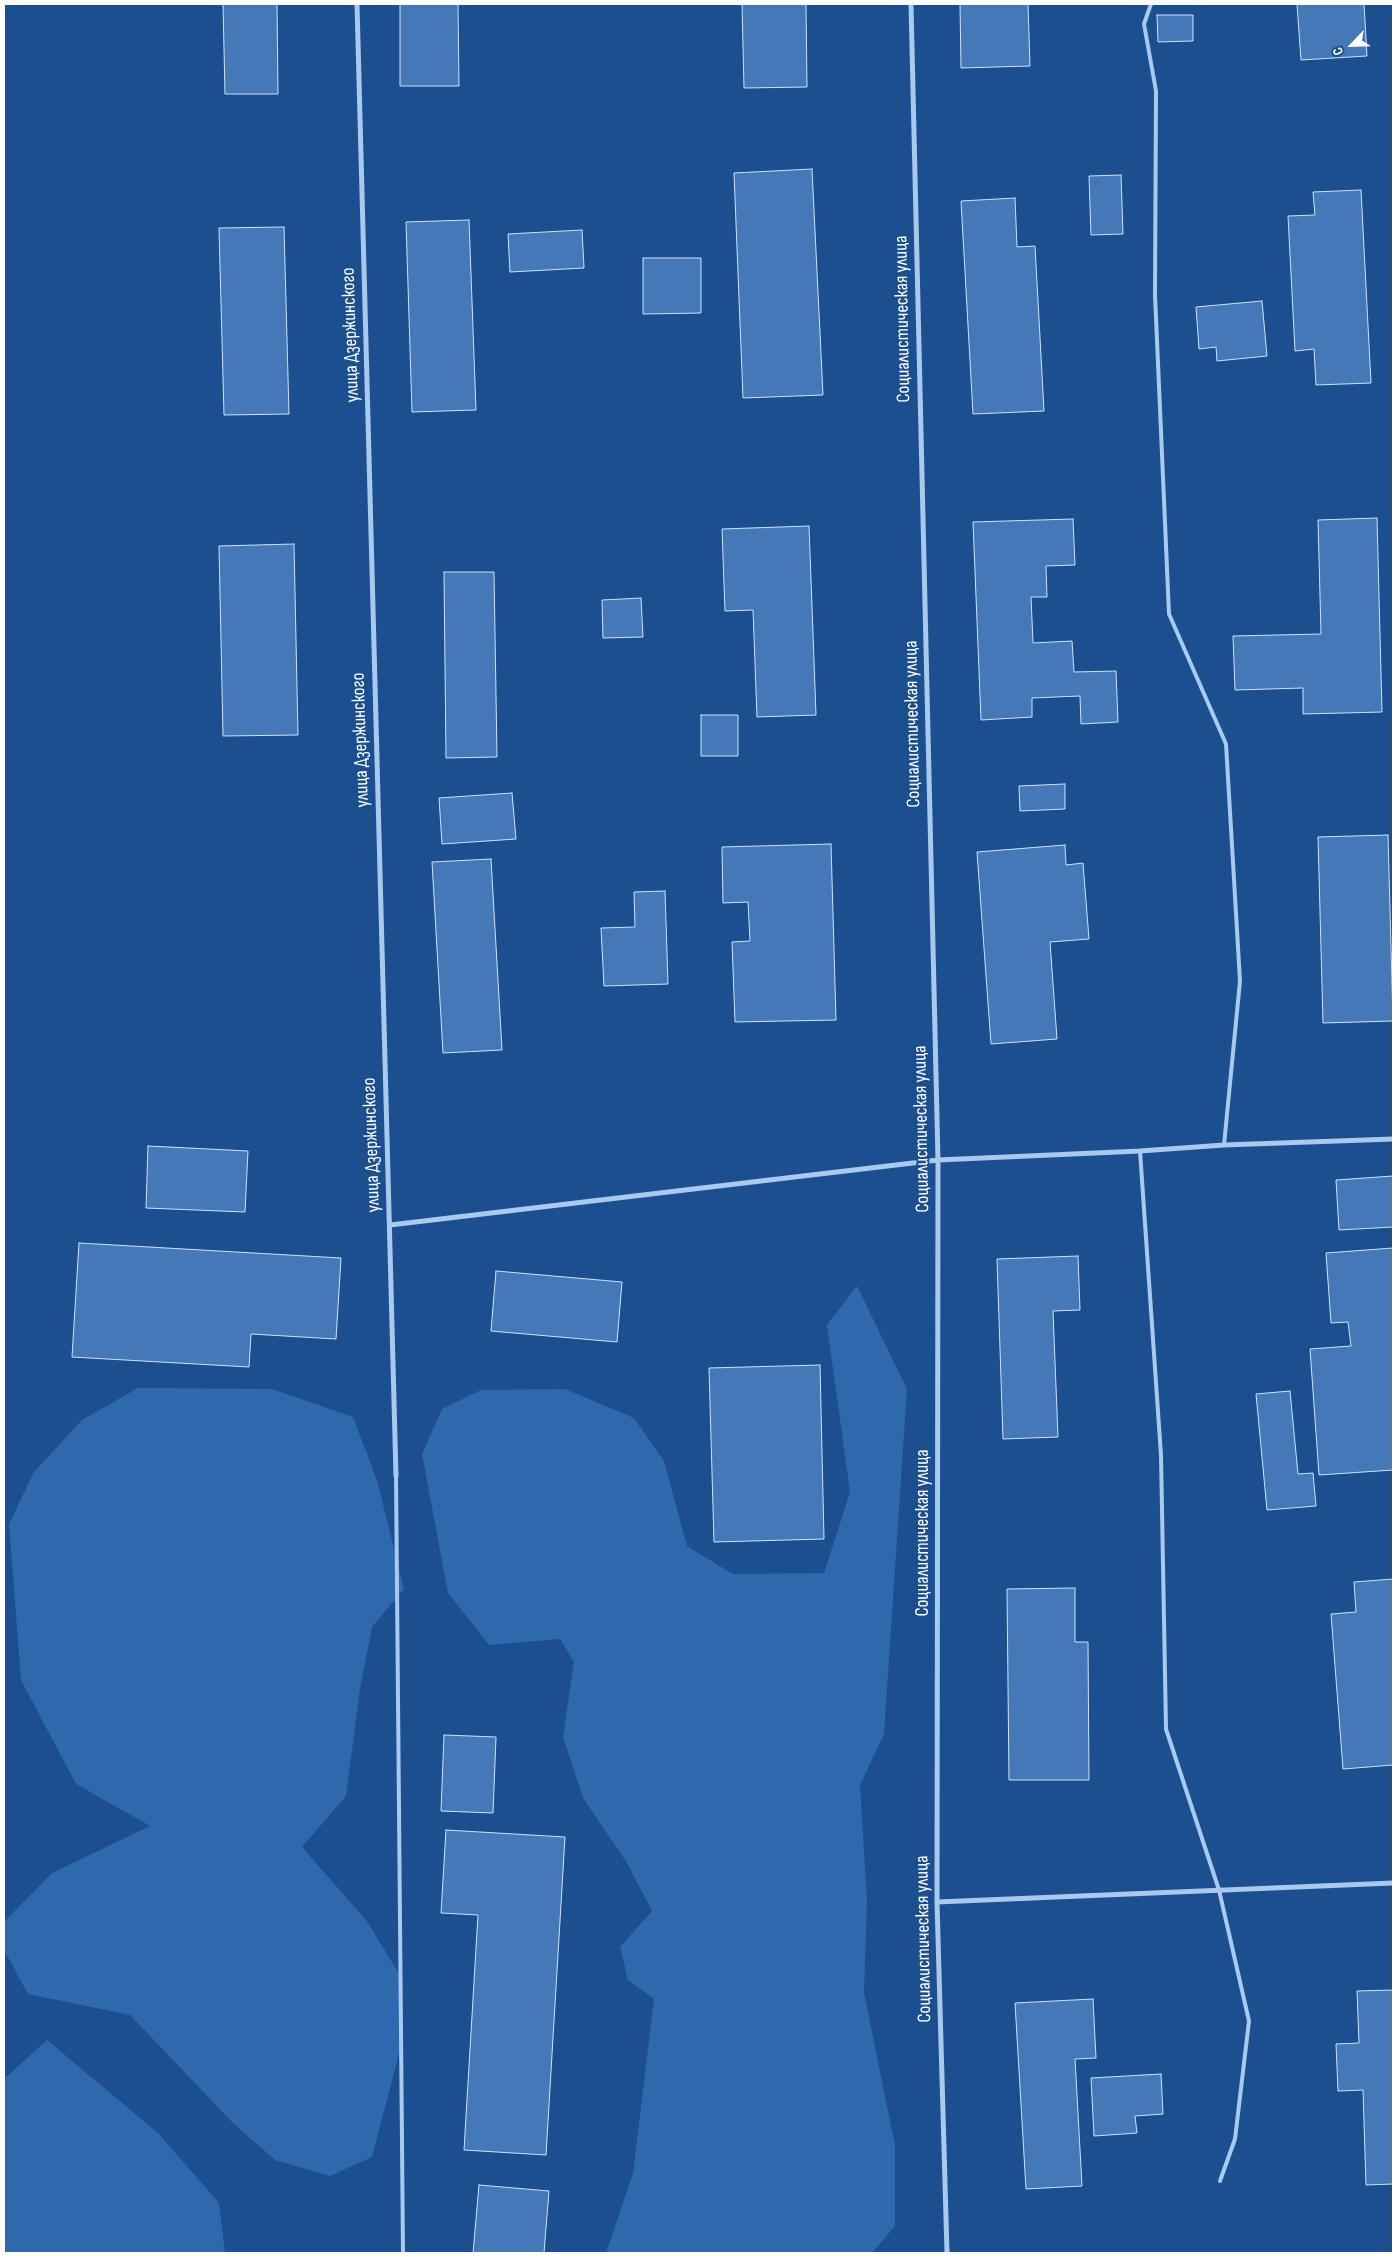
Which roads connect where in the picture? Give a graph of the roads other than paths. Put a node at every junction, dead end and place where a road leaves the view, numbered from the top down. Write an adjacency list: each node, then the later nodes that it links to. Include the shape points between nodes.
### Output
1 (357, 4): 8 (street, улица Дзержинского)
2 (911, 4): 7 (street, Социалистическая улица)
3 (1151, 4): 5 (lane, via 1144,24 1156,91 1155,295 1169,614 1226,744 1240,981)
4 (1393, 1139): 5 (street)
5 (1224, 1145): 6 (street)
6 (1140, 1152): 7 (street); 11 (lane, via 1161,1455 1166,1729)
7 (938, 1160): 8 (street); 12 (street, Социалистическая улица)
8 (390, 1225): 9 (street, улица Дзержинского)
9 (396, 1476): 14 (lane)
10 (1393, 1884): 11 (street)
11 (1219, 1890): 12 (street); 13 (lane, via 1249,2021 1235,2139)
12 (937, 1902): 15 (street, Социалистическая улица)
13 (1220, 2181)
14 (403, 2253)
15 (947, 2253)

